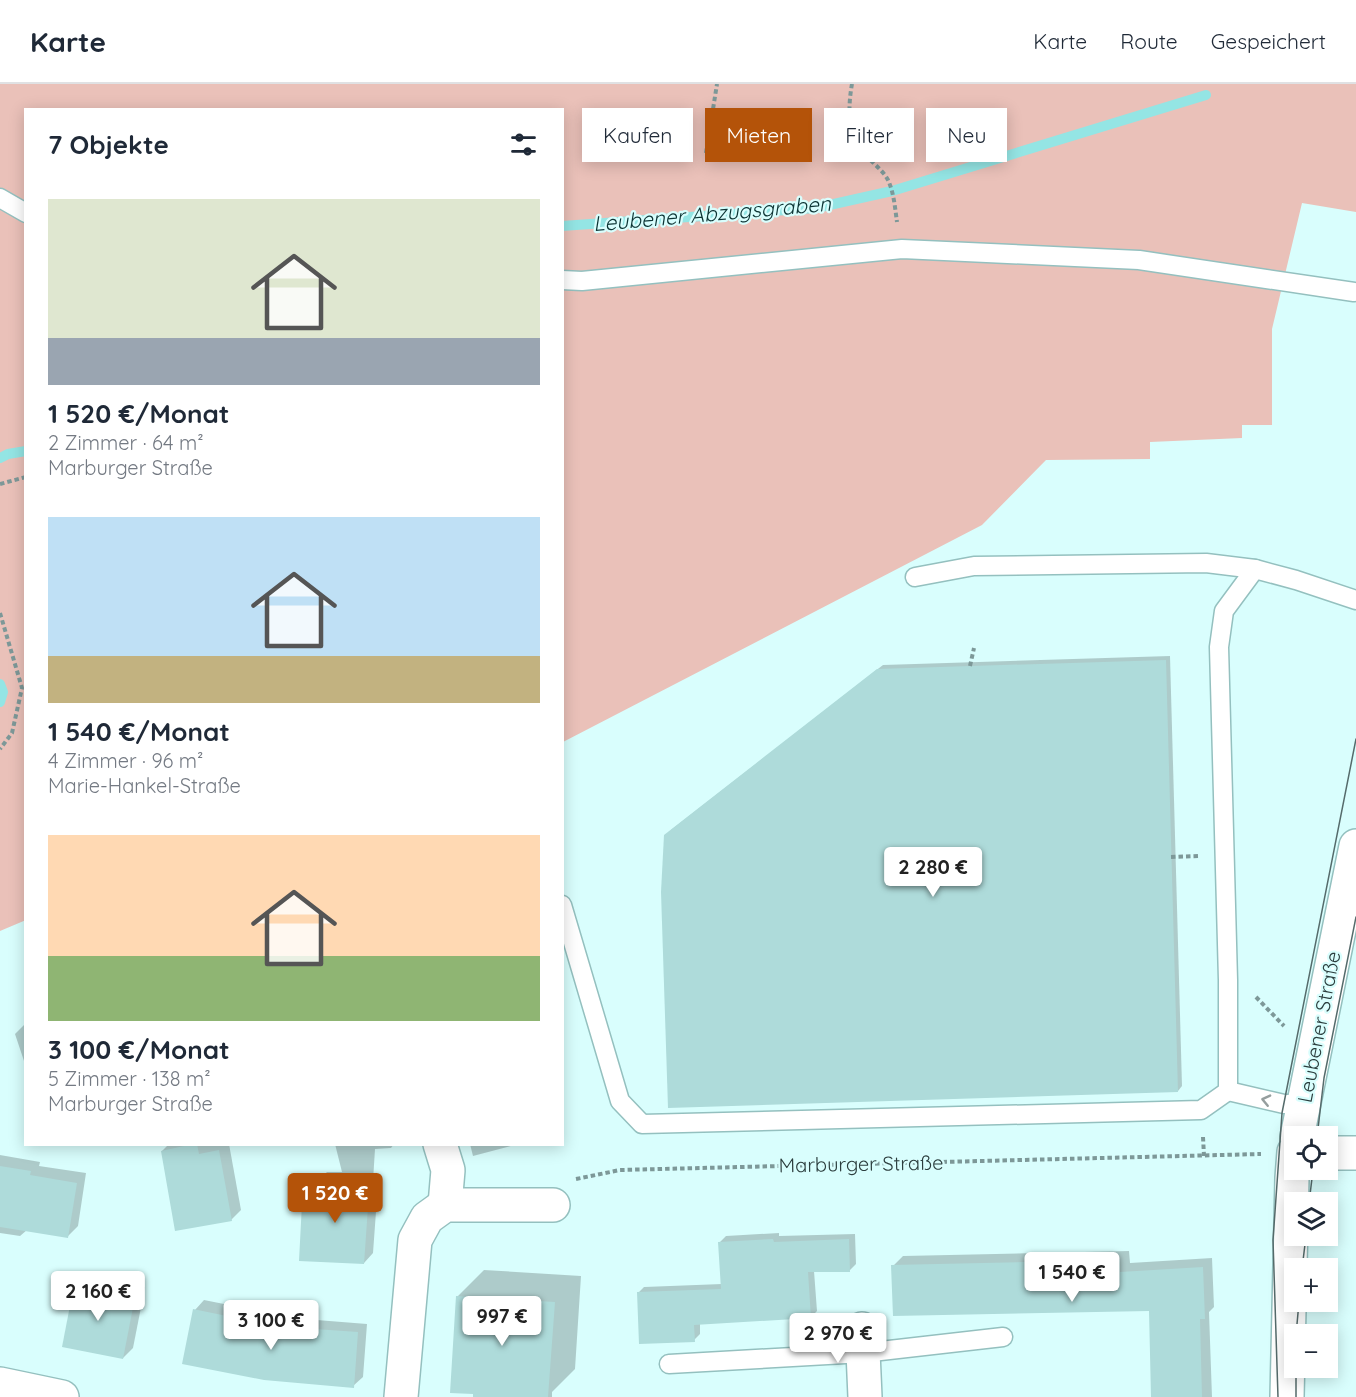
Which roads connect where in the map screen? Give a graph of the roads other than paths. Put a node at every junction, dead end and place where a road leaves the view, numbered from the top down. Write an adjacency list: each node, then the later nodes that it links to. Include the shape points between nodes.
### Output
1 (0, 198): 2 (lane)
2 (24, 212)
3 (564, 280): 4 (lane, via 902,249 1139,260)
4 (1354, 292)
5 (1255, 569): 6 (lane, via 1206,563 974,566); 7 (lane); 10 (lane, via 1224,611 1219,647)
6 (915, 577)
7 (1356, 600)
8 (1356, 846): 11 (street, Leubener Straße)
9 (564, 912): 10 (lane, via 620,1101 642,1124 1201,1110)
10 (1228, 1091): 11 (lane, one-way to 10, via 1284,1104)
11 (1304, 1104): 12 (street, Leubener Straße)
12 (1299, 1126)
13 (442, 1146): 17 (street, via 448,1170)
14 (1338, 1153): 15 (street)
15 (1356, 1153)
16 (1292, 1180): 26 (street)
17 (445, 1205): 18 (street); 24 (street, via 427,1218 415,1240)
18 (554, 1205)
19 (1003, 1337): 20 (lane)
20 (862, 1341): 21 (lane); 25 (street)
21 (669, 1364)
22 (0, 1384): 23 (street)
23 (62, 1397)
24 (402, 1397)
25 (865, 1397)
26 (1287, 1397)

